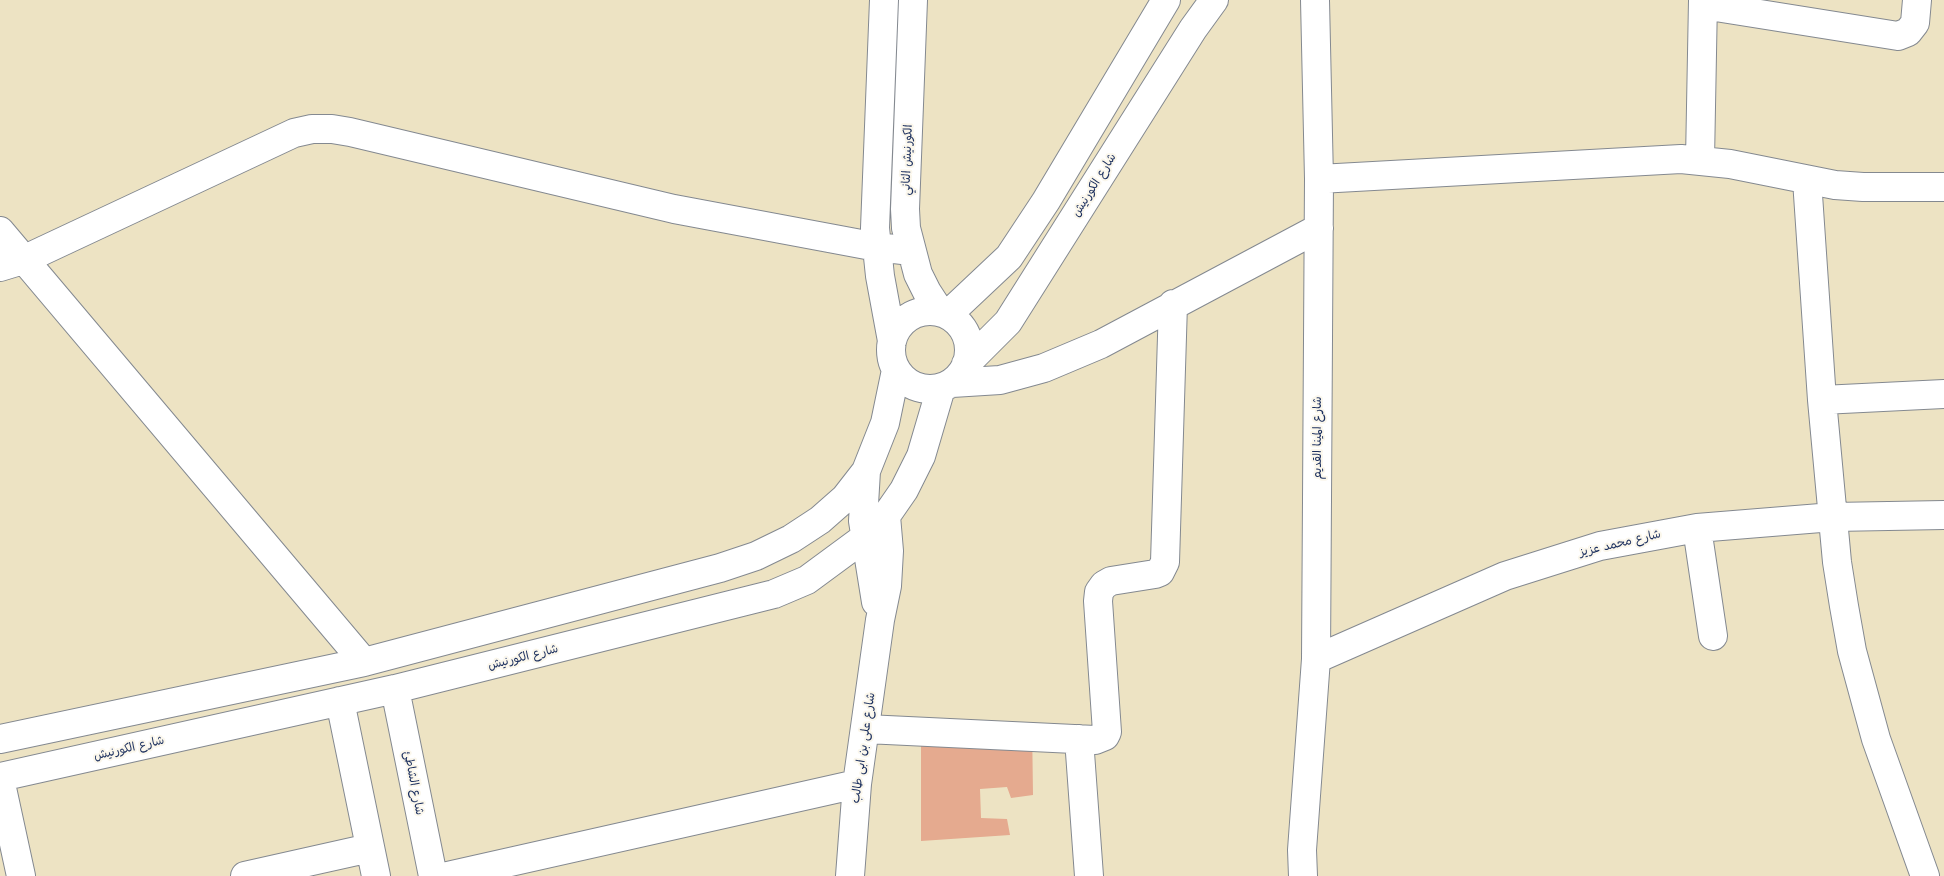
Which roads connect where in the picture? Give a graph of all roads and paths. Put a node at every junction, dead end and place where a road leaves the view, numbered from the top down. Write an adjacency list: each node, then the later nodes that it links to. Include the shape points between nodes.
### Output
1 (884, 0): 14 (street, via 875,211)
2 (913, 0): 15 (street, الكورنيش الثاني, via 905,209 906,228)
3 (1166, 0): 19 (street, via 1009,257 962,302)
4 (1214, 0): 22 (street, شارع الكورنيش, via 1008,322)
5 (1315, 0): 9 (street, شارع المينا القديم)
6 (1918, 0): 7 (street, via 1915,23 1908,32 1898,36)
7 (1703, 3): 8 (street)
8 (1700, 160): 9 (street); 10 (street)
9 (1319, 179): 12 (street, شارع المينا القديم)
10 (1807, 180): 11 (street, via 1863,187); 24 (street)
11 (1944, 187)
12 (1319, 228): 18 (street); 34 (street, شارع المينا القديم)
13 (0, 232): 16 (street)
14 (877, 247): 15 (street); 16 (street, via 674,208 350,132 312,129 294,133); 17 (street)
15 (915, 262): 17 (street, via 911,288 897,293); 19 (street, الكورنيش الثاني, via 927,292)
16 (12, 264): 35 (street)
17 (882, 288): 20 (street)
18 (1173, 304): 22 (street, via 1101,344 1044,368 1000,380); 40 (street, via 1165,562 1160,572 1111,581 1099,592 1107,732 1100,739)
19 (943, 313): 20 (street, via 925,311 910,316 898,326); 22 (street, via 956,321 966,335 969,353)
20 (892, 340): 21 (street, via 891,356)
21 (896, 370): 22 (street, via 904,380 928,389); 25 (street, via 882,436)
22 (953, 378): 29 (street, شارع الكورنيش, via 904,490)
23 (1944, 394): 24 (street)
24 (1822, 400): 27 (street)
25 (866, 471): 28 (street, via 845,498); 29 (street, شارع على بن ابى طالب)
26 (1944, 515): 27 (street, شارع محمد عزيز)
27 (1832, 516): 30 (street, شارع محمد عزيز); 52 (street, via 1844,606 1863,696)
28 (820, 520): 29 (street, via 853,518); 31 (street)
29 (875, 528): 32 (street, شارع الكورنيش); 38 (street, شارع على بن ابى طالب, via 887,586)
30 (1698, 528): 33 (street); 34 (street, شارع محمد عزيز, via 1600,546 1505,576)
31 (791, 539): 32 (street); 35 (street, via 756,556 720,568)
32 (807, 580): 36 (street, شارع الكورنيش, via 740,604)
33 (1713, 636)
34 (1316, 659): 51 (street, شارع المينا القديم, via 1302,850)
35 (364, 662): 39 (street)
36 (395, 689): 37 (street, شارع الكورنيش); 47 (street, شارع الشاطئ)
37 (340, 701): 41 (street, شارع الكورنيش); 43 (street)
38 (866, 729): 40 (street); 42 (street, شارع على بن ابى طالب)
39 (0, 739)
40 (1080, 740): 50 (street)
41 (0, 778): 44 (street)
42 (857, 784): 48 (street); 49 (street, شارع على بن ابى طالب)
43 (370, 848): 45 (street); 46 (street)
44 (21, 876)
45 (245, 876)
46 (376, 876)
47 (433, 876)
48 (448, 876)
49 (850, 876)
50 (1089, 876)
51 (1303, 876)
52 (1924, 876)

